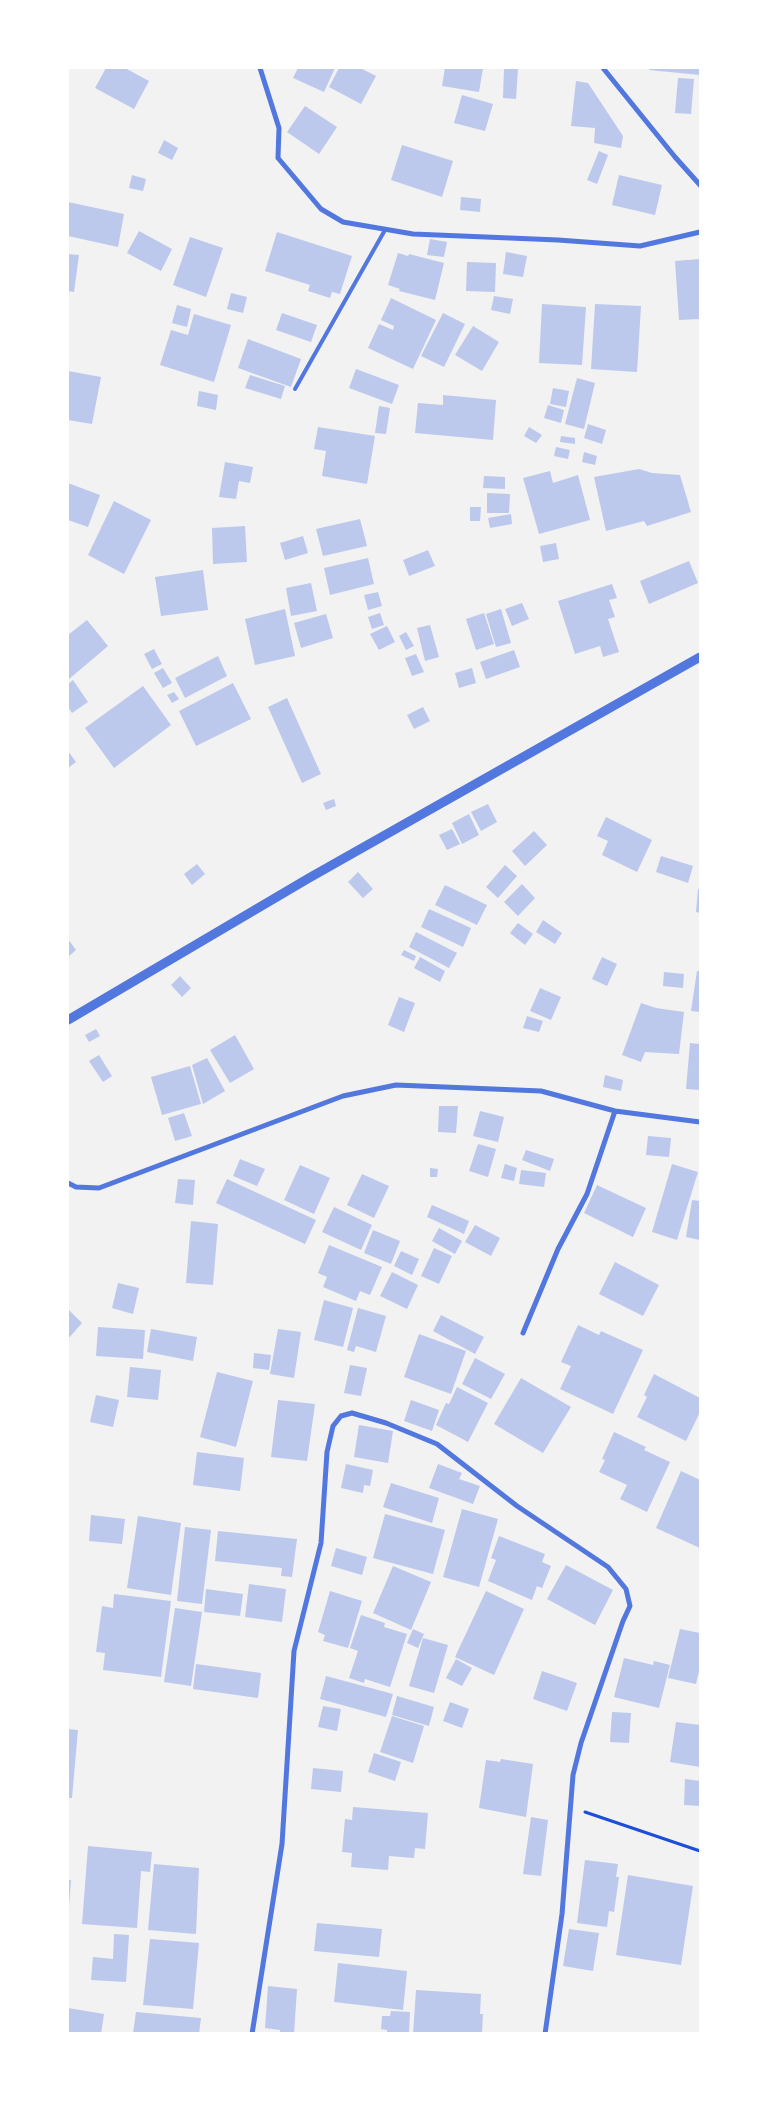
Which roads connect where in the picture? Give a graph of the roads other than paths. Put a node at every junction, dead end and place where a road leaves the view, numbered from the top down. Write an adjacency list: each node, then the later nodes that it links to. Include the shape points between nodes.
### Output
1 (260, 68): 4 (street, via 279,128 278,158 322,209 343,222)
2 (603, 68): 3 (street)
3 (700, 185)
4 (385, 230): 5 (street, via 640,246); 6 (lane)
5 (700, 232)
6 (295, 389)
7 (700, 657): 8 (street, via 318,873)
8 (68, 1020)
9 (615, 1111): 10 (street); 11 (street, via 541,1091 396,1085 343,1096 99,1188 76,1187); 12 (street, via 587,1194 558,1249)
10 (700, 1122)
11 (68, 1183)
12 (523, 1333)
13 (252, 2034): 14 (street, via 282,1844 294,1651 321,1543 327,1452 333,1426 341,1416 352,1413 437,1444 517,1506 608,1567 626,1589 630,1606 581,1743 573,1775 562,1914)
14 (545, 2034)

